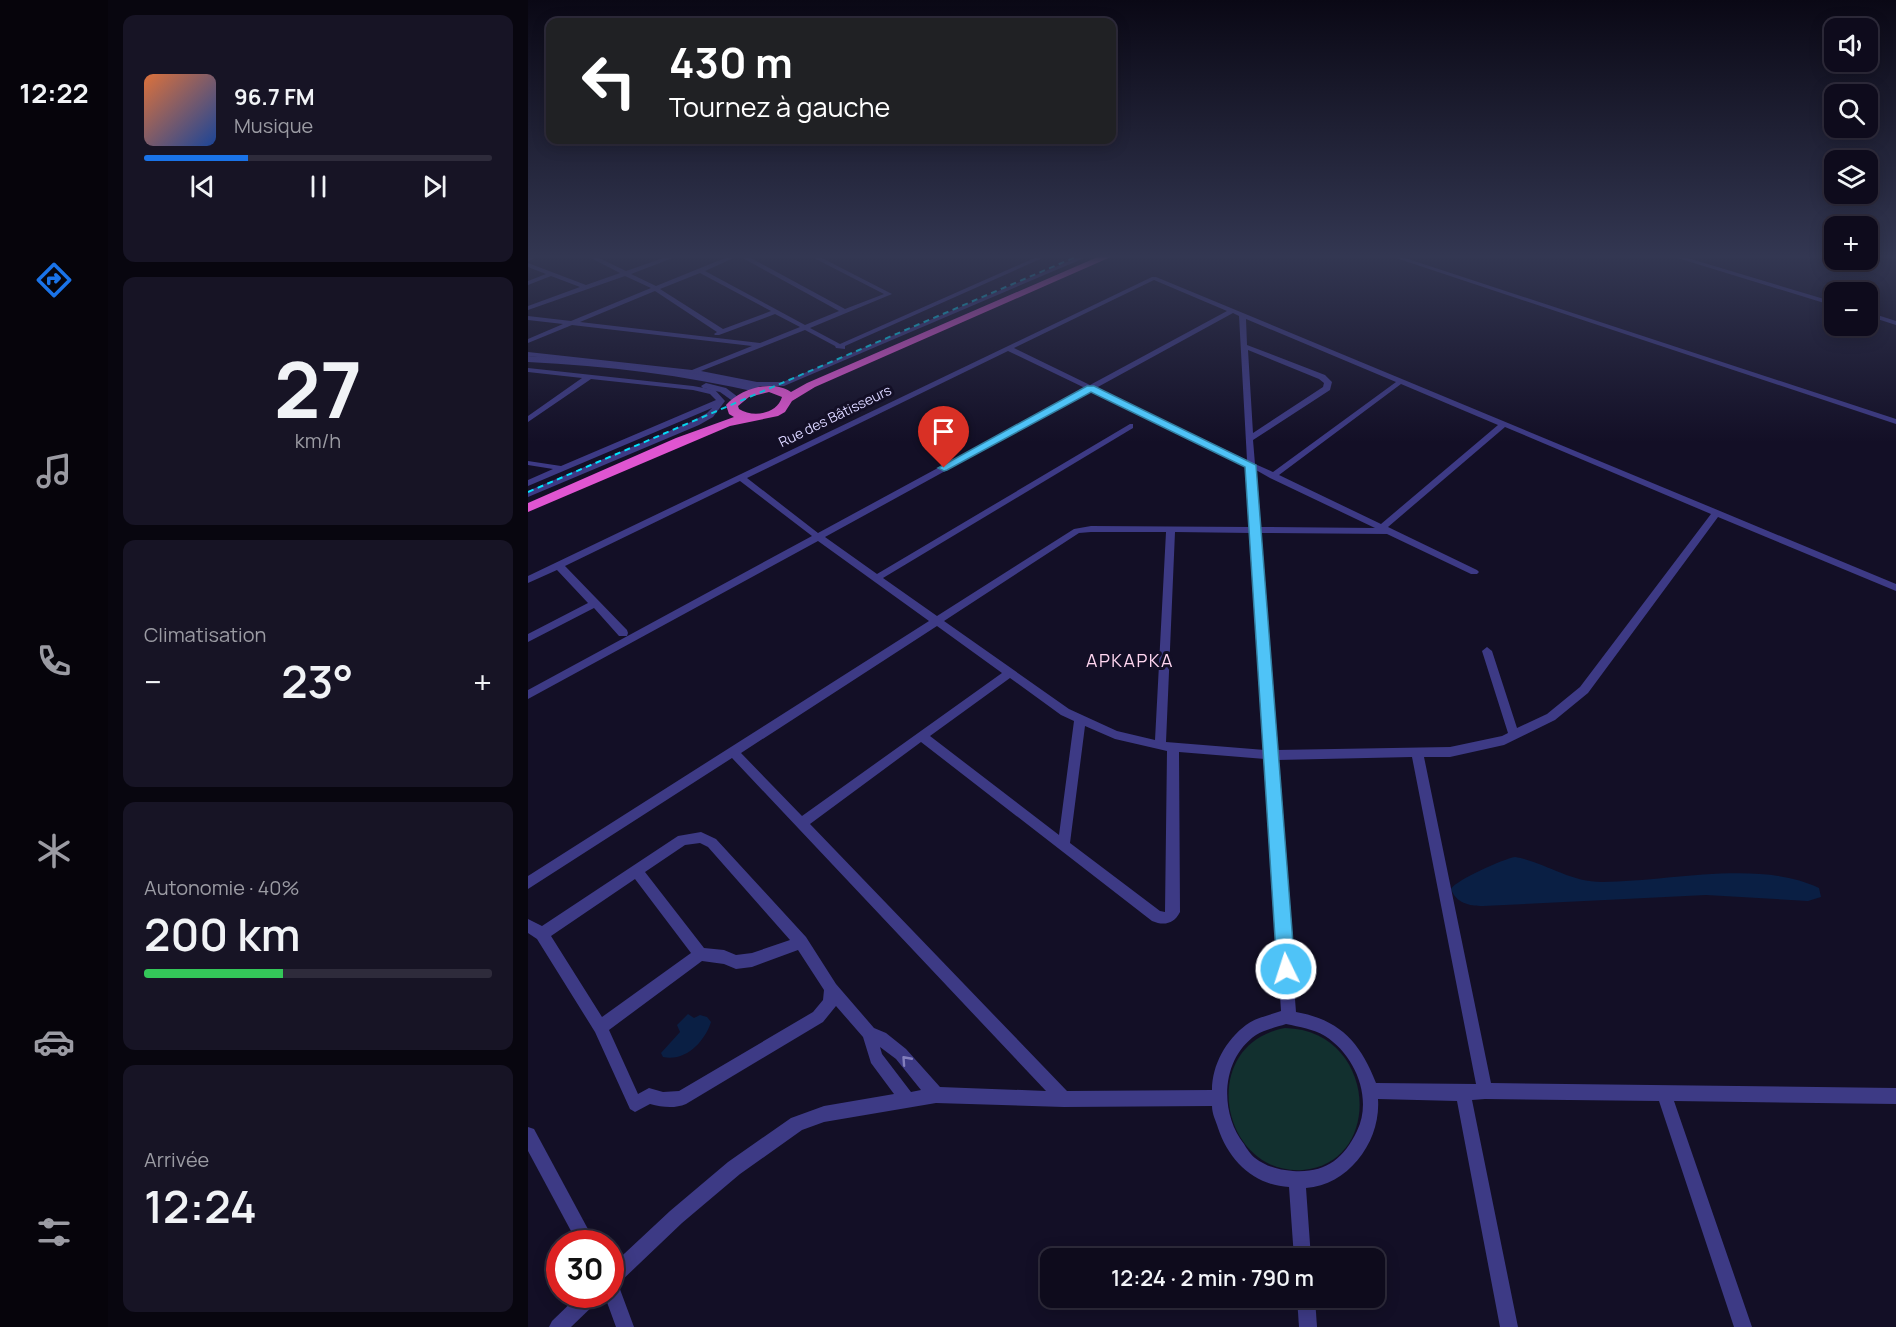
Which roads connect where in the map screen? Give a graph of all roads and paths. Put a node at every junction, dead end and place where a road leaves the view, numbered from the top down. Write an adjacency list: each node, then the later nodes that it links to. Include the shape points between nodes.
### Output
1 (528, 318): 18 (street)
2 (581, 318): 18 (street)
3 (701, 318): 20 (street)
4 (759, 318): 20 (street)
5 (786, 318): 19 (street)
6 (830, 318): 19 (street)
7 (904, 318): 25 (street)
8 (941, 318): 27 (street)
9 (955, 318): 36 (highway)
10 (965, 318): 36 (highway)
11 (1071, 318): 26 (street, Rue des Bâtisseurs)
12 (1227, 318): 34 (street)
13 (1238, 318): 24 (street)
14 (1249, 318): 33 (street)
15 (1581, 318): 41 (street)
16 (1880, 318): 17 (street)
17 (1896, 323)
18 (566, 324): 21 (street); 22 (street)
19 (804, 328): 23 (street); 25 (street)
20 (722, 332): 21 (street)
21 (706, 338): 23 (street)
22 (528, 341)
23 (761, 345): 31 (street)
24 (1244, 346): 44 (street); 44 (street, via 1328,382 1327,388)
25 (838, 347): 27 (street)
26 (1007, 348): 34 (street); 49 (street, Rue des Bâtisseurs)
27 (861, 352): 31 (street, via 782,384)
28 (528, 354): 31 (street)
29 (528, 359): 31 (street)
30 (528, 368): 32 (street); 38 (street, via 641,376 701,385 723,390)
31 (690, 374): 35 (street)
32 (590, 376): 37 (street, via 712,392); 39 (street)
33 (1401, 381): 42 (street); 48 (street)
34 (1091, 388): 46 (street); 58 (street)
35 (761, 390): 36 (highway); 38 (highway)
36 (784, 395): 40 (highway, via 782,408)
37 (721, 400): 47 (street); 51 (street, via 705,418)
38 (734, 404): 40 (highway, via 738,416); 52 (highway)
39 (530, 416)
40 (748, 417): 53 (highway, via 700,432)
41 (1896, 422)
42 (1504, 424): 54 (street); 55 (street)
43 (1130, 426): 61 (street)
44 (1250, 439): 46 (street)
45 (528, 463): 47 (street)
46 (1251, 465): 48 (street); 57 (street)
47 (563, 468): 50 (street)
48 (1273, 476): 55 (street)
49 (740, 477): 58 (street); 59 (street, Rue des Bâtisseurs)
50 (528, 483)
51 (528, 494)
52 (528, 499)
53 (528, 508)
54 (1716, 513): 63 (street); 72 (street, via 1584,690 1551,717)
55 (1385, 530): 57 (street); 60 (street)
56 (1171, 531): 57 (street); 65 (street, via 1077,531); 74 (street)
57 (1256, 531): 77 (street)
58 (817, 536): 61 (street); 70 (street)
59 (558, 565): 62 (street, Rue des Bâtisseurs); 64 (street)
60 (1474, 572)
61 (877, 578): 65 (street)
62 (528, 580)
63 (1896, 588)
64 (596, 603): 66 (street); 67 (street)
65 (937, 621): 69 (street); 75 (street)
66 (623, 633)
67 (528, 638)
68 (1487, 651): 72 (street)
69 (1009, 673): 71 (street); 73 (street)
70 (528, 695)
71 (1080, 720): 74 (street, via 1115,735); 79 (street)
72 (1514, 735): 76 (street, via 1481,747)
73 (921, 736): 78 (street); 79 (street)
74 (1167, 748): 77 (street); 79 (street, via 1174,893 1170,916 1157,917)
75 (733, 752): 78 (street); 81 (street)
76 (1417, 752): 77 (street); 91 (street)
77 (1272, 755): 87 (street)
78 (800, 824): 98 (street)
79 (1064, 846)
80 (636, 870): 83 (street); 84 (street, via 682,840 701,837 712,843); 85 (street)
81 (528, 883)
82 (528, 925): 83 (street)
83 (542, 934): 88 (street)
84 (801, 942): 85 (street, via 736,962); 86 (street)
85 (700, 954): 88 (street)
86 (831, 989): 88 (street, via 830,1003 818,1017 681,1099 649,1096 634,1104); 89 (street)
87 (1289, 1017): 90 (street, via 1323,1025 1344,1041 1360,1063); 96 (street, via 1262,1023 1232,1046 1221,1070)
88 (600, 1027)
89 (869, 1033): 94 (street, one-way to 89, via 901,1054); 97 (street, via 876,1058)
90 (1369, 1090): 92 (street); 100 (street, via 1369,1119 1351,1157 1329,1174)
91 (1485, 1091): 92 (street); 93 (street)
92 (1463, 1093): 111 (street)
93 (1664, 1094): 95 (street); 112 (street)
94 (936, 1095): 97 (street); 98 (street)
95 (1896, 1096)
96 (1217, 1098): 98 (street); 100 (street, via 1223,1126 1238,1152 1261,1171)
97 (907, 1099): 103 (street, via 824,1114 797,1124 701,1195)
98 (1064, 1099)
99 (528, 1135): 101 (street)
100 (1297, 1181): 102 (street)
101 (580, 1230)
102 (1302, 1248)
103 (624, 1266)
104 (578, 1308): 107 (street)
105 (618, 1308): 108 (street)
106 (1307, 1308): 110 (street)
107 (558, 1327)
108 (625, 1327)
109 (1298, 1327): 110 (street)
110 (1308, 1327)
111 (1509, 1327)
112 (1743, 1327)

